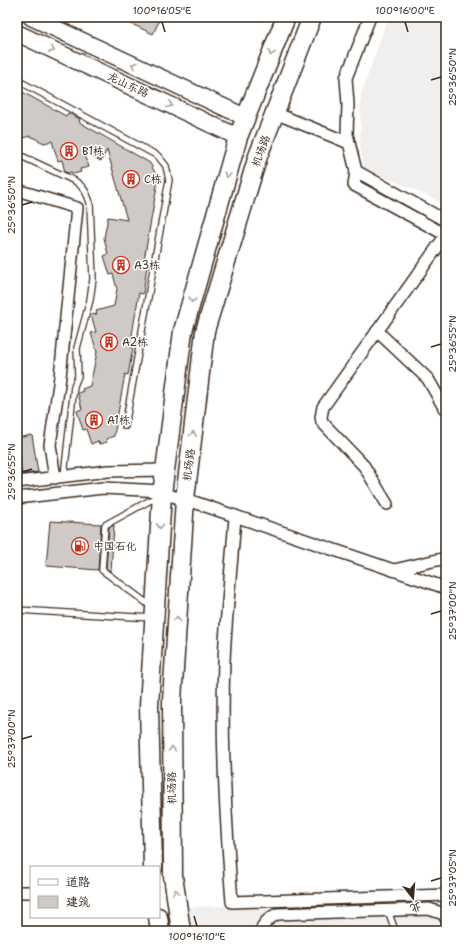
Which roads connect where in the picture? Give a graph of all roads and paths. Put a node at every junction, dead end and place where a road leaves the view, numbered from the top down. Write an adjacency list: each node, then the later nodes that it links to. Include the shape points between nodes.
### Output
1 (31, 17): 7 (main road, 龙山东路, one-way to 1)
2 (286, 17): 9 (main road, 机场路, one-way to 9)
3 (312, 17): 8 (main road, 机场路)
4 (370, 17): 12 (street, via 346,78)
5 (17, 33): 10 (main road, 龙山东路, one-way to 10)
6 (17, 80): 20 (lane, via 158,156 166,166 169,180)
7 (207, 99): 9 (main road, 龙山东路); 10 (main road)
8 (275, 113): 12 (street); 26 (main road, 机场路, one-way to 8, via 205,331 258,156)
9 (245, 117): 11 (main road, 机场路)
10 (198, 118): 11 (main road, 龙山东路)
11 (238, 137): 21 (main road, 机场路, one-way to 21, via 183,331)
12 (349, 143): 14 (street)
13 (17, 154): 22 (lane, via 75,181 82,186 90,203 93,279 77,348 78,376 74,386)
14 (356, 171): 16 (street); 17 (street, via 354,185)
15 (17, 190): 22 (street, via 76,208 60,377 50,445)
16 (446, 221)
17 (446, 235): 18 (street)
18 (377, 331): 19 (street, via 428,379); 27 (street, via 323,407 321,416 322,422 364,466)
19 (446, 410)
20 (125, 426)
21 (165, 470): 22 (street); 24 (main road, 机场路)
22 (60, 477): 23 (street)
23 (17, 482)
24 (162, 493): 25 (street, via 103,488); 26 (street); 33 (main road, 机场路, one-way to 33); 33 (lane, via 105,525 102,570)
25 (17, 498)
26 (185, 499): 28 (street); 42 (main road, 机场路, one-way to 26, via 173,876 172,700)
27 (387, 504)
28 (235, 516): 30 (street); 37 (street, via 224,660 223,726 225,810 232,902)
29 (446, 558): 30 (street)
30 (393, 570): 31 (street)
31 (446, 588)
32 (17, 610): 33 (lane)
33 (154, 614): 34 (main road, 机场路, via 149,706)
34 (152, 866)
35 (17, 892): 36 (street)
36 (30, 892)
37 (446, 895)
38 (388, 910): 40 (street, via 429,909 444,914); 43 (street, via 277,914 265,922); 44 (lane)
39 (158, 918): 41 (main road)
40 (446, 919)
41 (160, 931)
42 (182, 931)
43 (261, 931)
44 (395, 931)

